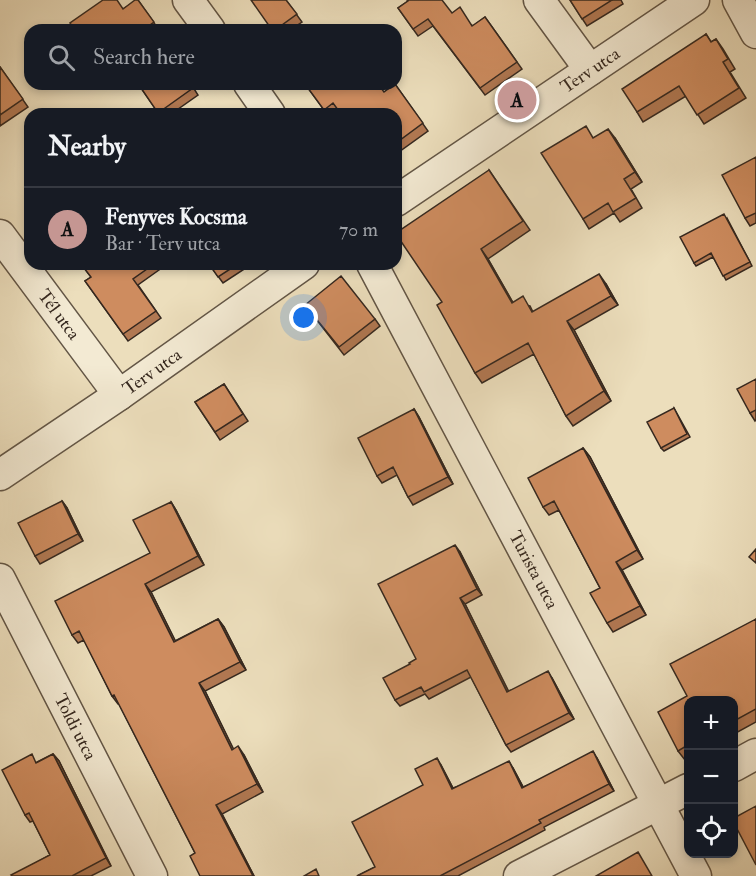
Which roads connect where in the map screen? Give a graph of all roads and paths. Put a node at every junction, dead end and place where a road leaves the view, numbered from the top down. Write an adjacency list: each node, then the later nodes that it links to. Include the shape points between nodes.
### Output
1 (188, 0): 5 (street)
2 (539, 0): 7 (street)
3 (694, 0): 7 (street, Terv utca)
4 (738, 0): 6 (street)
5 (206, 24)
6 (756, 33)
7 (590, 70): 10 (street, Terv utca)
8 (253, 90): 9 (street)
9 (266, 108)
10 (402, 197)
11 (0, 235): 12 (street, Tél utca)
12 (24, 267)
13 (26, 270): 16 (street, Tél utca)
14 (296, 270): 16 (street, Terv utca)
15 (375, 270): 22 (street, Turista utca)
16 (119, 395): 17 (street, Terv utca)
17 (0, 475)
18 (0, 579): 23 (street, Toldi utca)
19 (756, 754): 20 (street)
20 (738, 764)
21 (684, 791): 22 (street)
22 (659, 805): 24 (street); 25 (street, Turista utca)
23 (152, 876)
24 (519, 876)
25 (696, 876)

